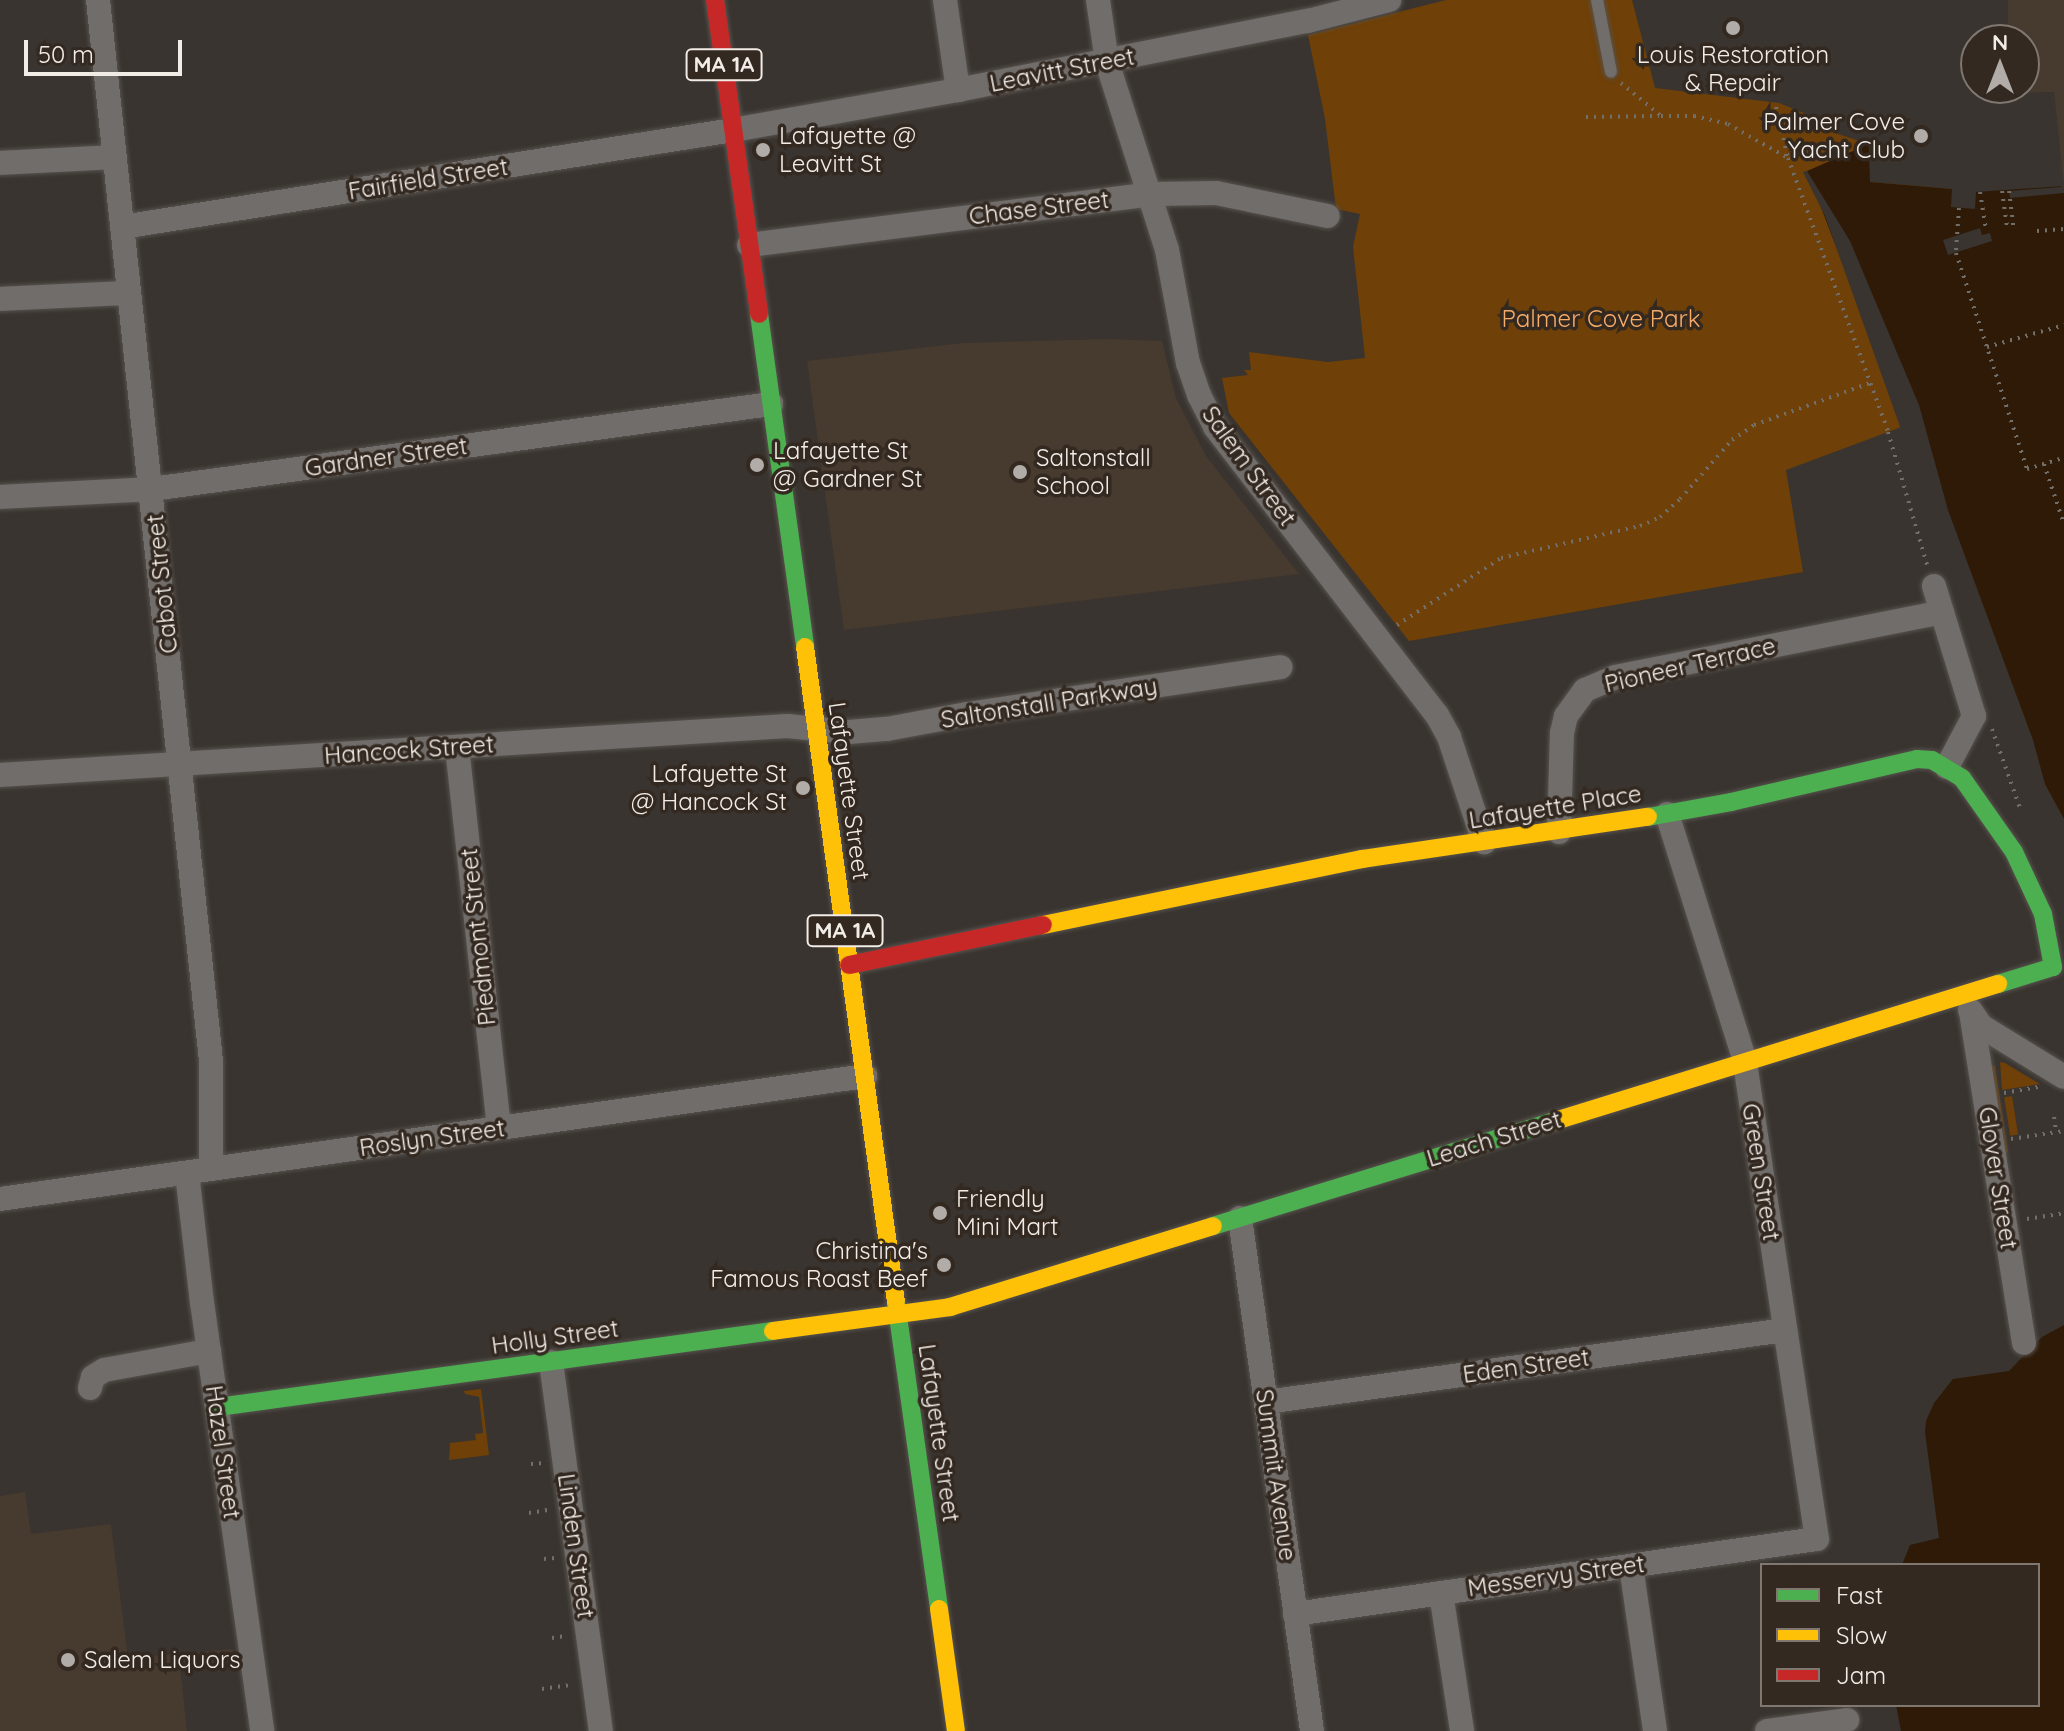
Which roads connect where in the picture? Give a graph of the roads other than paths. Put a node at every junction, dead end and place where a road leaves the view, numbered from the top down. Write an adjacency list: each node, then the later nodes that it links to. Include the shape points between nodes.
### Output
1 (98, 0): 12 (street, Cabot Street)
2 (715, 0): 11 (main road, Lafayette Street / MA 1A)
3 (945, 0): 10 (street)
4 (1098, 0): 8 (street, Salem Street)
5 (1389, 0): 7 (street, Leavitt Street)
6 (1597, 0): 9 (lane)
7 (1307, 10): 8 (street, Leavitt Street)
8 (1107, 62): 10 (street, Leavitt Street); 14 (street, Salem Street)
9 (1611, 72)
10 (958, 90): 11 (street, Leavitt Street)
11 (733, 130): 16 (street, Fairfield Street); 17 (main road, Lafayette Street / MA 1A)
12 (114, 157): 13 (street); 16 (street, Cabot Street)
13 (0, 163)
14 (1151, 194): 15 (street, Chase Street, via 1216,193); 17 (street, Chase Street); 33 (street, Salem Street, via 1199,395 1215,427 1437,715)
15 (1328, 216)
16 (122, 227): 18 (street, Cabot Street)
17 (749, 245): 20 (main road, Lafayette Street / MA 1A)
18 (129, 293): 19 (street); 21 (street, Cabot Street)
19 (0, 299)
20 (771, 404): 21 (street, Gardner Street); 26 (main road, Lafayette Street / MA 1A)
21 (152, 489): 22 (street, Gardner Street); 28 (street, Cabot Street)
22 (0, 497)
23 (1934, 586): 24 (street)
24 (1942, 612): 29 (street, via 1974,716); 32 (street, Pioneer Terrace, via 1615,677 1585,690 1573,703 1562,733)
25 (1280, 667): 26 (street, Saltonstall Parkway, via 887,729)
26 (817, 729): 27 (street, Hancock Street, via 787,726); 34 (main road, Lafayette Street / MA 1A)
27 (457, 747): 28 (street, Hancock Street); 39 (street, Piedmont Street)
28 (180, 764): 30 (street, Hancock Street); 40 (street, Cabot Street, via 211,1061)
29 (1947, 767): 31 (main road, Lafayette Place, via 1917,759); 35 (main road, via 1975,793 2029,879 2043,914 2053,967)
30 (0, 775)
31 (1667, 814): 32 (main road, Lafayette Place); 36 (street, Green Street)
32 (1559, 832): 33 (main road, Lafayette Place)
33 (1484, 842): 34 (main road, Lafayette Place, via 1338,864)
34 (849, 965): 37 (main road, Lafayette Street / MA 1A)
35 (1967, 1004): 36 (main road, Leach Street); 38 (street, via 1981,1026); 45 (street, Glover Street)
36 (1745, 1061): 42 (main road, Leach Street); 44 (street, Green Street)
37 (865, 1076): 39 (street, Roslyn Street); 43 (main road, Lafayette Street / MA 1A)
38 (2055, 1081)
39 (499, 1128): 40 (street, Roslyn Street)
40 (199, 1171): 41 (street, Roslyn Street); 46 (street, Hazel Street)
41 (0, 1199)
42 (1240, 1218): 43 (main road, Leach Street, via 950,1307); 49 (street, Summit Avenue)
43 (898, 1314): 47 (main road, Holly Street); 58 (main road, Lafayette Street / MA 1A)
44 (1785, 1330): 49 (street, Eden Street); 51 (street, Green Street)
45 (2024, 1343)
46 (209, 1351): 48 (street, via 104,1370 93,1377); 50 (street, Hazel Street)
47 (551, 1362): 50 (main road, Holly Street); 57 (street, Linden Street)
48 (90, 1388)
49 (1266, 1402): 54 (street, Summit Avenue)
50 (218, 1407): 56 (street, Hazel Street)
51 (1817, 1539): 52 (street, Messervy Street)
52 (1631, 1566): 53 (street, Messervy Street); 61 (street)
53 (1441, 1593): 54 (street, Messervy Street); 60 (street)
54 (1295, 1614): 59 (street, Summit Avenue)
55 (1847, 1720): 62 (street)
56 (262, 1731)
57 (601, 1731)
58 (956, 1731)
59 (1312, 1731)
60 (1462, 1731)
61 (1655, 1731)
62 (1767, 1731)

